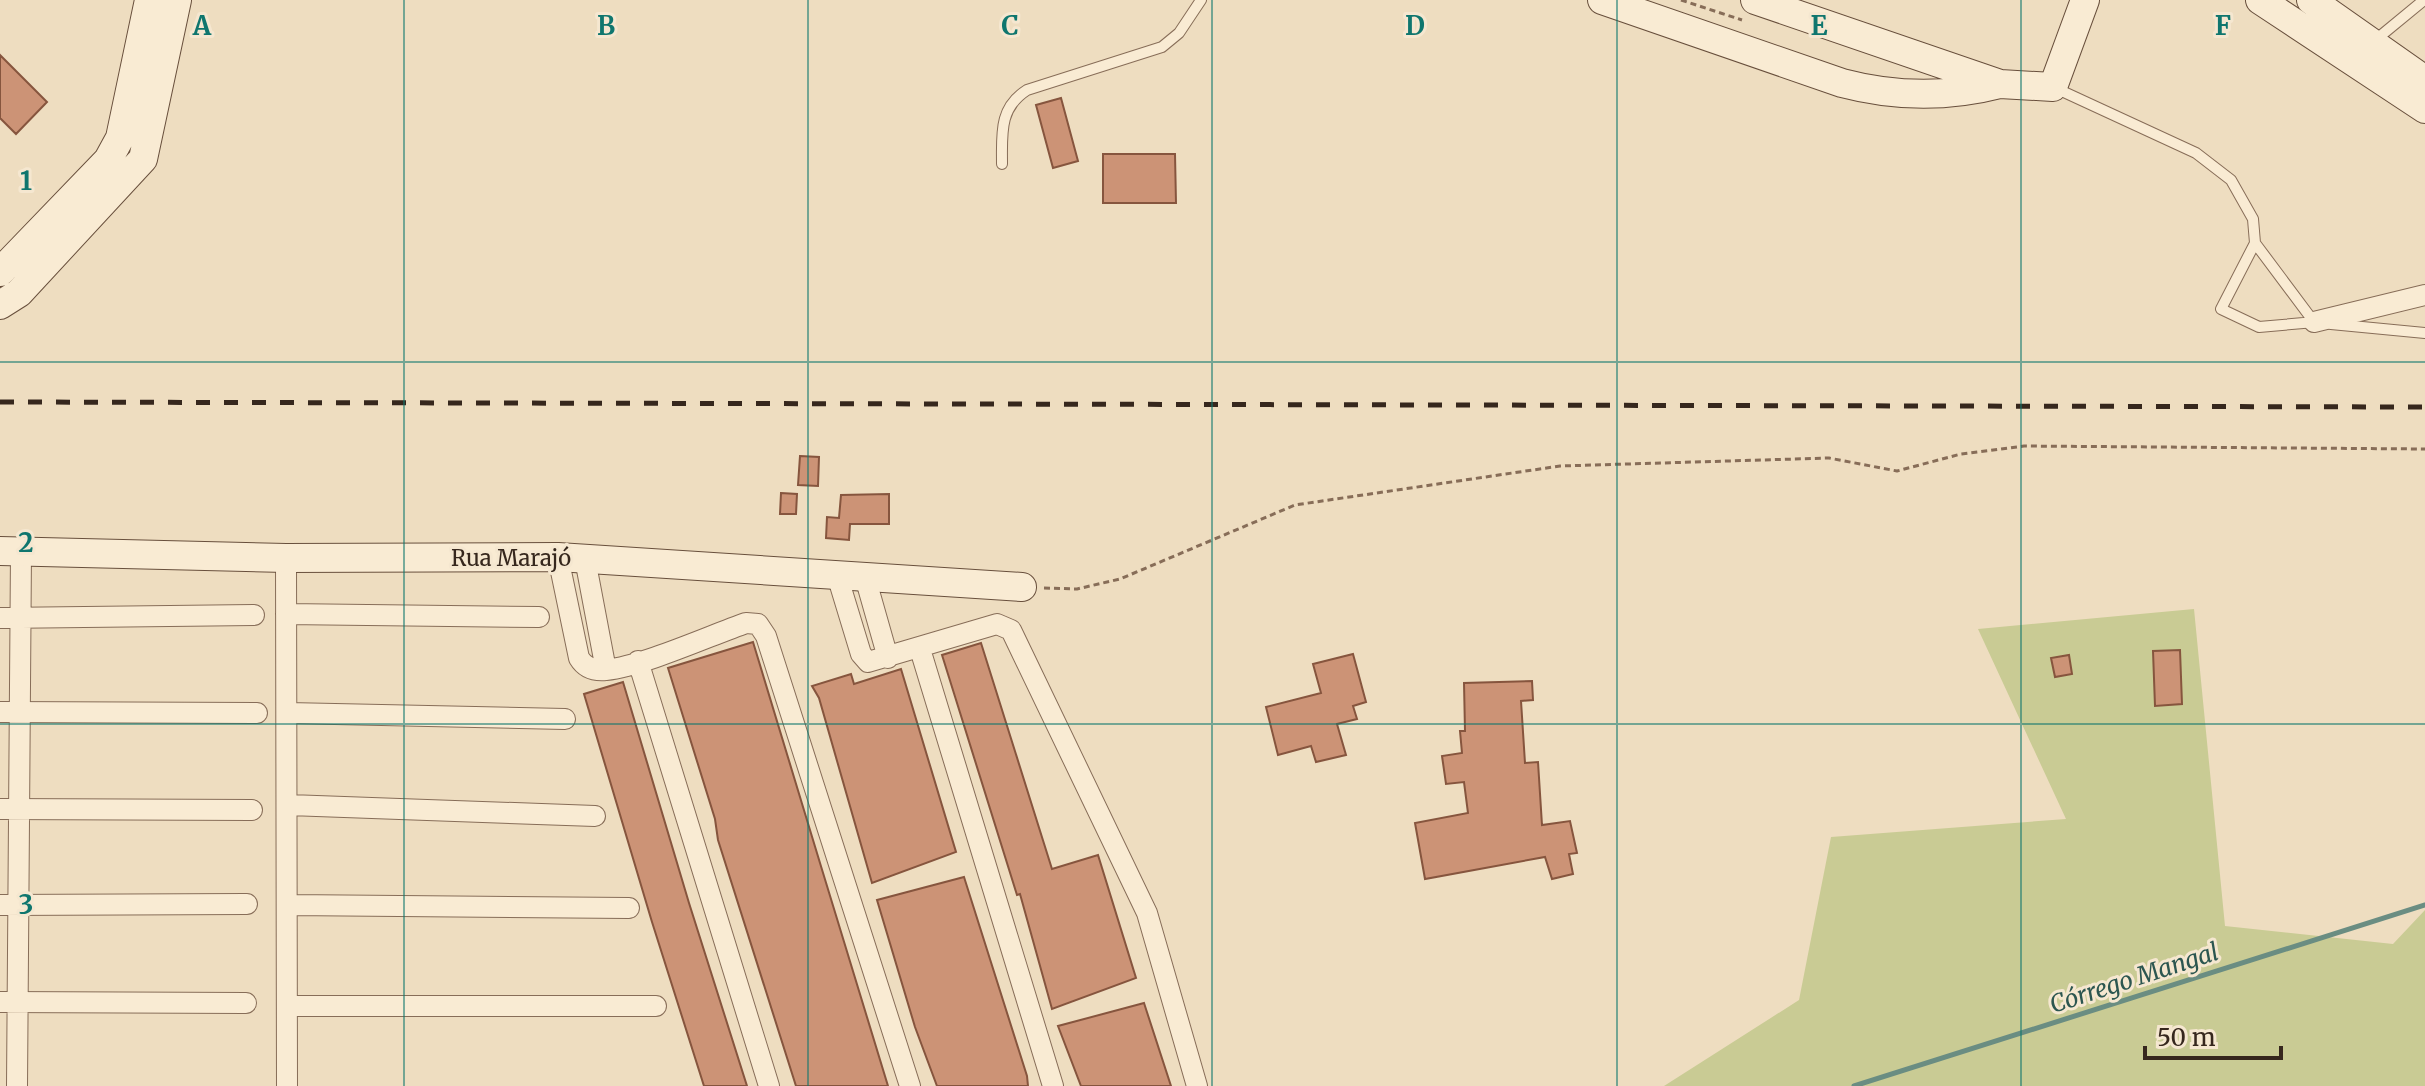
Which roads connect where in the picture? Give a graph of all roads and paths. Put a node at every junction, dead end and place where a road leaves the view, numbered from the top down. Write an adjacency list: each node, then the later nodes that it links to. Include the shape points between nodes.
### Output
1 (149, 0): 17 (street, via 120,138 108,160)
2 (177, 0): 19 (street, via 143,159 19,293)
3 (1201, 0): 15 (lane, via 1179,33 1162,47 1017,97 1002,123)
4 (1602, 0): 12 (street, via 1879,93 1959,94)
5 (1755, 0): 12 (street)
6 (2085, 0): 13 (street)
7 (2260, 0): 14 (street)
8 (2311, 0): 10 (street)
9 (2424, 0): 10 (lane)
10 (2371, 43): 11 (street)
11 (2425, 80)
12 (2000, 84): 13 (street)
13 (2053, 87): 16 (lane, via 2196,153 2231,180 2253,219)
14 (2425, 109)
15 (1002, 164)
16 (2255, 243): 20 (lane); 20 (lane, via 2221,309 2259,327)
17 (0, 272)
18 (2425, 295): 20 (street)
19 (0, 305)
20 (2314, 322): 21 (lane)
21 (2425, 333)
22 (2425, 449): 27 (path, via 2024,446 1961,454 1897,471 1829,458 1560,466 1295,505 1120,579 1077,589)
23 (10, 551): 24 (street, Rua Marajó); 30 (street)
24 (286, 558): 25 (street, Rua Marajó); 28 (street)
25 (572, 558): 26 (street, Rua Marajó); 33 (street, via 579,658 591,669 606,670)
26 (851, 576): 27 (street, Rua Marajó); 32 (street, via 863,659)
27 (1030, 587)
28 (286, 614): 31 (street); 36 (street)
29 (254, 615): 30 (street)
30 (10, 617): 34 (street)
31 (539, 617)
32 (920, 649): 54 (street); 55 (street, via 997,624 1011,630 1147,913)
33 (638, 661): 52 (street); 53 (street, via 746,623 758,624 766,636)
34 (10, 712): 35 (street); 39 (street)
35 (257, 713)
36 (288, 713): 37 (street); 38 (street)
37 (565, 719)
38 (289, 805): 41 (street); 44 (street)
39 (10, 810): 40 (street); 43 (street)
40 (252, 810)
41 (595, 816)
42 (247, 904): 43 (street)
43 (9, 905): 46 (street)
44 (289, 905): 45 (street); 48 (street)
45 (629, 908)
46 (8, 1002): 47 (street); 50 (street)
47 (246, 1003)
48 (288, 1006): 49 (street); 51 (street)
49 (656, 1006)
50 (17, 1086)
51 (287, 1086)
52 (769, 1086)
53 (910, 1086)
54 (1053, 1086)
55 (1197, 1086)

